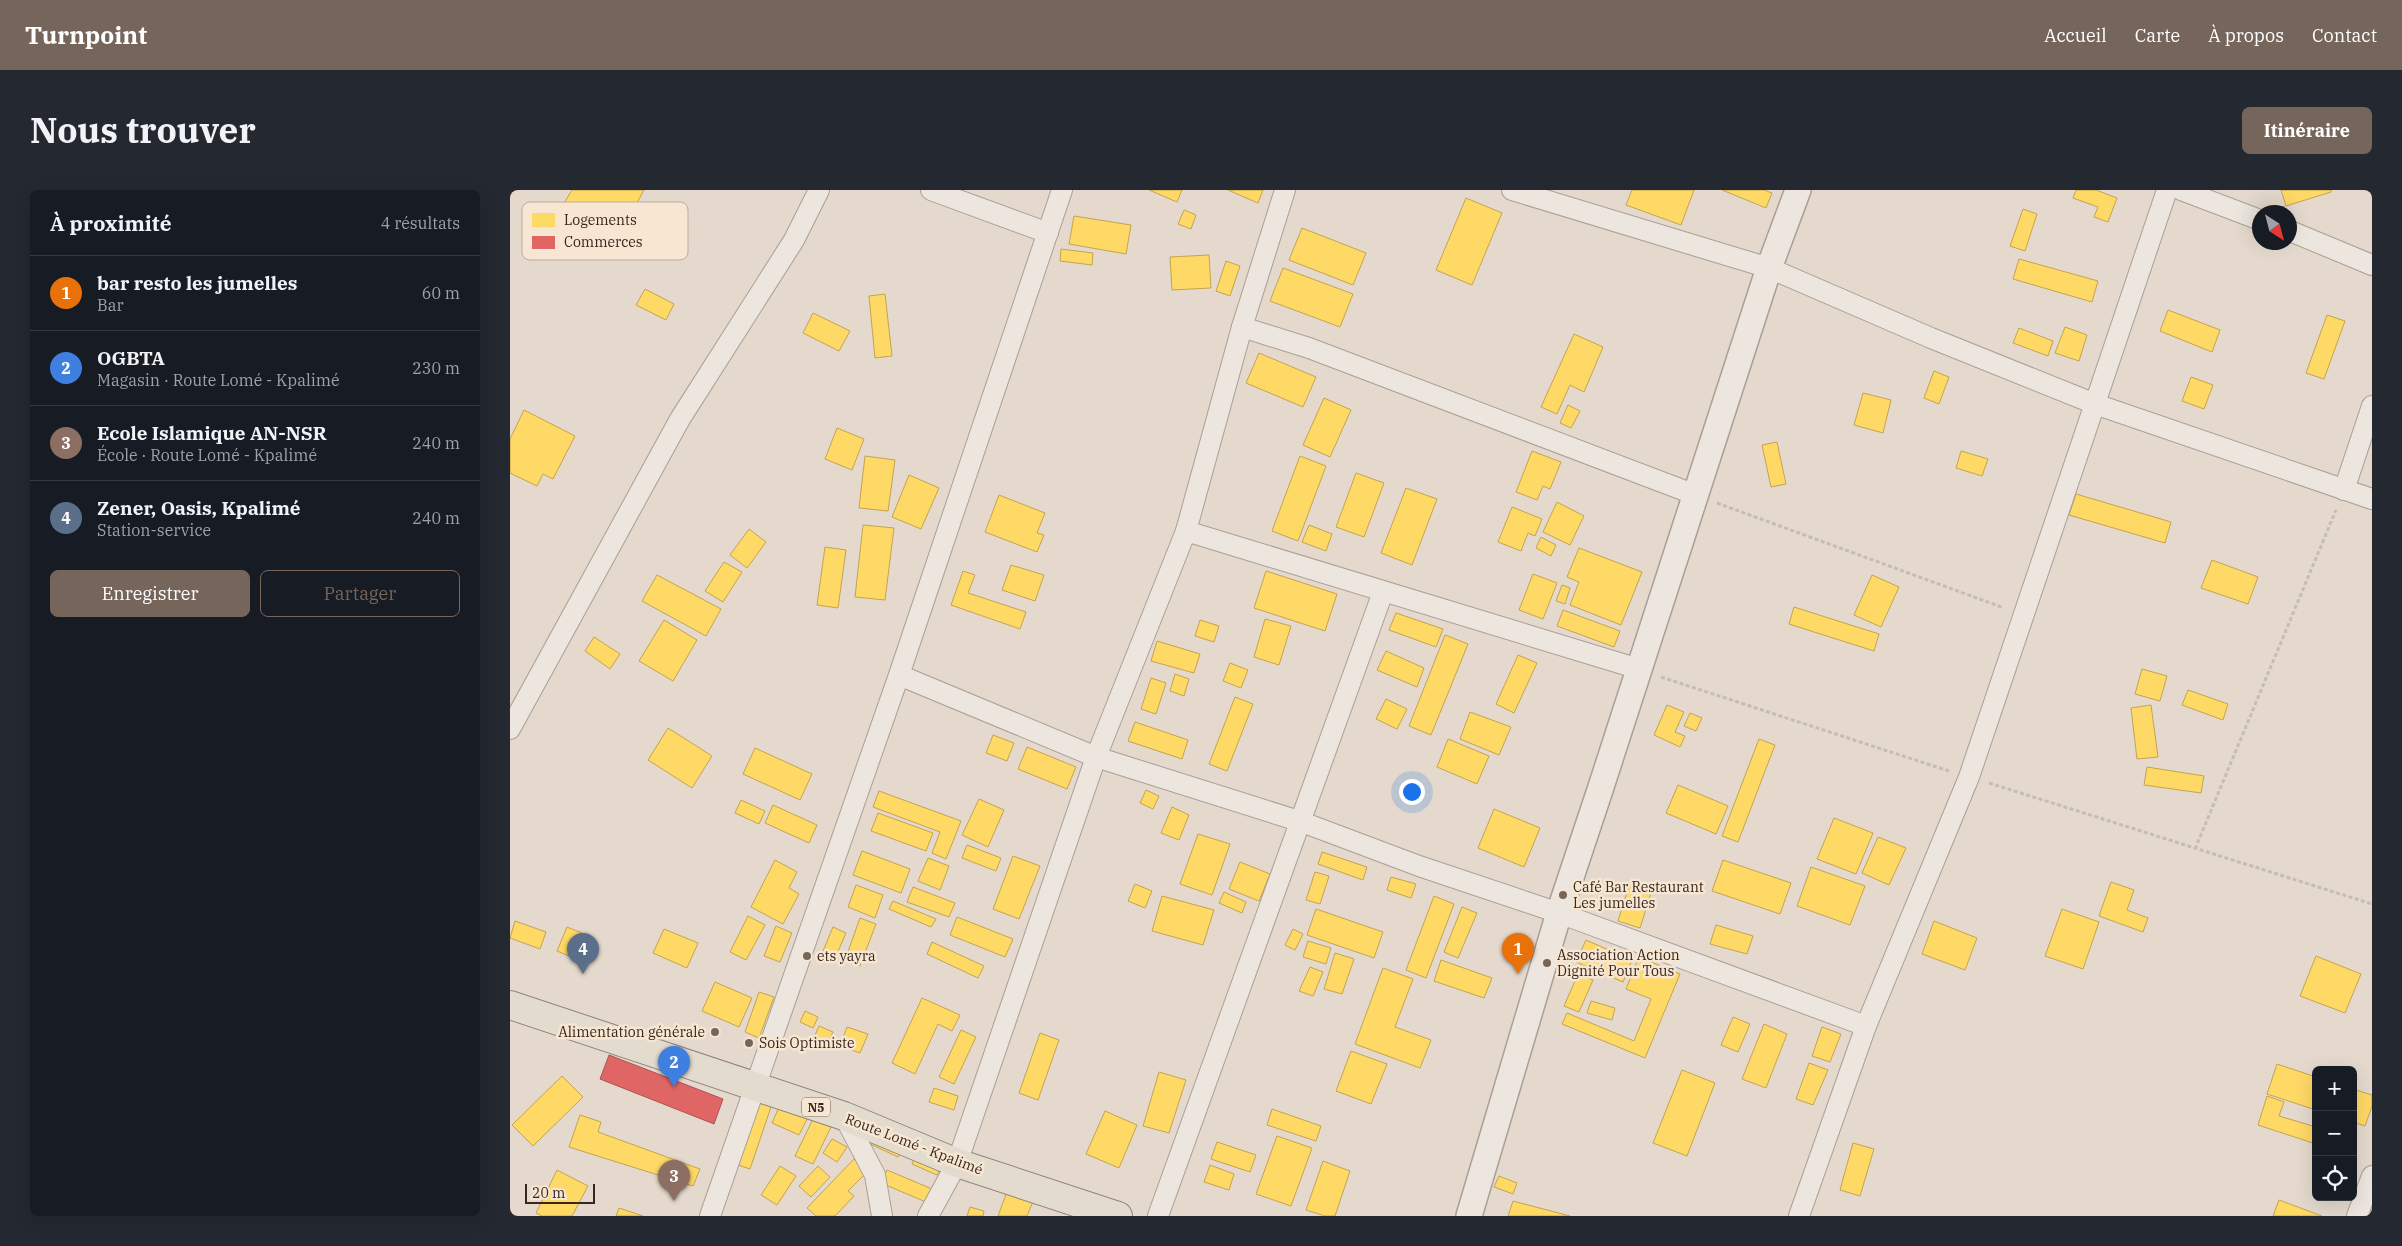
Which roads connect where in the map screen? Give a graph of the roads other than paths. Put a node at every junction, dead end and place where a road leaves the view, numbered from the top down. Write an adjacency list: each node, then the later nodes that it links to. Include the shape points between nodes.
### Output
1 (819, 190): 23 (street, via 794,240 680,419)
2 (931, 190): 9 (street)
3 (1062, 190): 9 (street)
4 (1284, 190): 13 (street)
5 (1512, 190): 12 (street)
6 (1798, 190): 12 (street)
7 (2167, 191): 8 (street); 14 (street)
8 (2252, 218)
9 (1048, 232): 22 (street)
10 (2297, 234): 11 (street)
11 (2372, 265)
12 (1769, 268): 14 (street); 17 (street)
13 (1242, 326): 17 (street, via 1309,348); 19 (street)
14 (2094, 404): 16 (street); 28 (street, via 1969,777)
15 (2372, 406): 16 (street)
16 (2344, 490): 18 (street)
17 (1696, 495): 21 (street)
18 (2372, 500)
19 (1186, 531): 20 (street); 24 (street)
20 (1383, 592): 21 (street); 25 (street)
21 (1638, 670): 26 (street)
22 (899, 675): 24 (street); 29 (street)
23 (510, 729)
24 (1096, 757): 25 (street); 31 (street)
25 (1302, 822): 26 (street); 37 (street)
26 (1558, 913): 28 (street); 38 (street)
27 (510, 1005): 29 (main road, Route Lomé - Kpalimé / N5)
28 (1866, 1026): 39 (street)
29 (755, 1087): 30 (main road, Route Lomé - Kpalimé / N5); 33 (street)
30 (844, 1116): 31 (main road, Route Lomé - Kpalimé / N5); 34 (street, via 875,1174)
31 (957, 1163): 35 (street); 36 (main road, Route Lomé - Kpalimé / N5)
32 (2372, 1176): 40 (street)
33 (710, 1216)
34 (882, 1216)
35 (928, 1216)
36 (1118, 1216)
37 (1158, 1216)
38 (1469, 1216)
39 (1799, 1216)
40 (2357, 1216)

